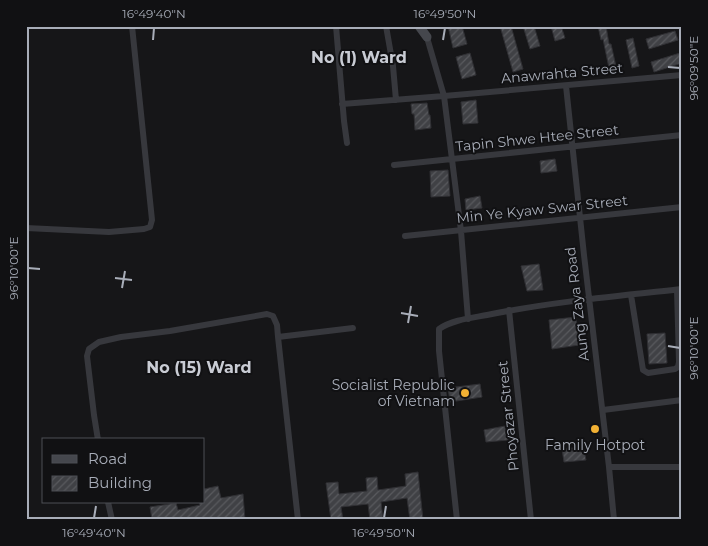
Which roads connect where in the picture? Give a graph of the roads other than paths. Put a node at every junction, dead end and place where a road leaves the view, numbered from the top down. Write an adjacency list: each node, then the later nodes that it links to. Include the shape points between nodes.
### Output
1 (132, 26): 20 (street, via 152,220 150,227 109,232)
2 (336, 26): 12 (street)
3 (386, 26): 11 (street)
4 (418, 26): 7 (main road)
5 (424, 26): 7 (street)
6 (430, 26): 7 (main road)
7 (427, 37): 10 (street)
8 (682, 75): 9 (street, Anawrahta Street)
9 (566, 86): 10 (street, Anawrahta Street); 15 (street, Aung Zaya Road)
10 (444, 96): 11 (street, Anawrahta Street); 16 (street)
11 (396, 100): 12 (street, Anawrahta Street)
12 (342, 104): 14 (street)
13 (682, 135): 15 (street, Tapin Shwe Htee Street)
14 (347, 143)
15 (572, 146): 16 (street, Tapin Shwe Htee Street); 19 (street, Aung Zaya Road)
16 (452, 159): 17 (street, Tapin Shwe Htee Street); 21 (street)
17 (394, 165)
18 (682, 207): 19 (street, Min Ye Kyaw Swar Street)
19 (580, 218): 21 (street, Min Ye Kyaw Swar Street); 25 (street, Aung Zaya Road)
20 (26, 228)
21 (461, 230): 22 (street, Min Ye Kyaw Swar Street); 27 (street)
22 (405, 236)
23 (679, 289): 24 (street); 24 (street, via 678,366 648,373 643,370)
24 (631, 295): 25 (street)
25 (589, 299): 26 (street); 31 (street, Aung Zaya Road)
26 (509, 310): 27 (street); 39 (street, Phoyazar Street)
27 (468, 318): 38 (street, via 439,329)
28 (353, 328): 29 (street)
29 (278, 337): 32 (street, via 274,316 267,314 99,342 89,349 87,356); 37 (street)
30 (682, 400): 31 (street)
31 (602, 410): 33 (street, Aung Zaya Road)
32 (98, 438)
33 (610, 467): 34 (street); 40 (street, Aung Zaya Road)
34 (682, 467)
35 (108, 504): 36 (street)
36 (112, 520)
37 (298, 520)
38 (457, 520)
39 (531, 520)
40 (614, 520)

